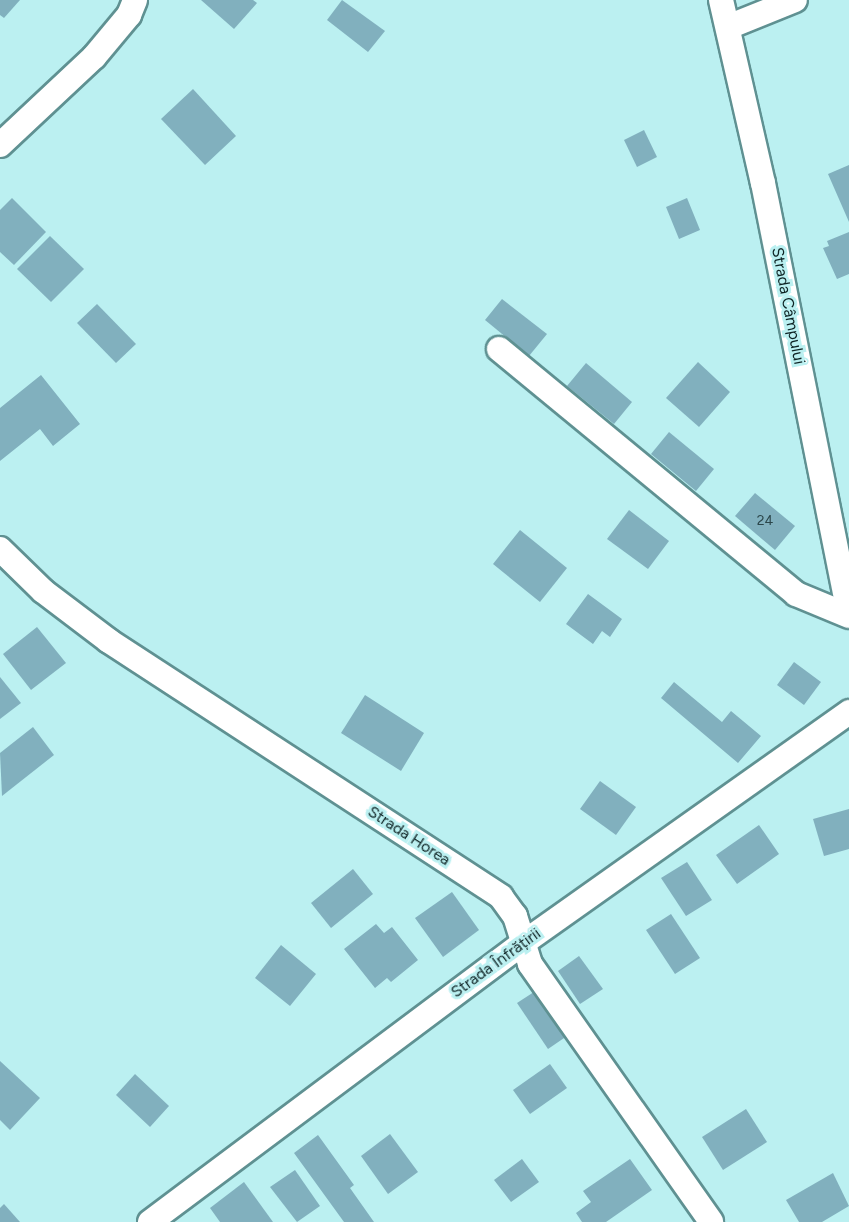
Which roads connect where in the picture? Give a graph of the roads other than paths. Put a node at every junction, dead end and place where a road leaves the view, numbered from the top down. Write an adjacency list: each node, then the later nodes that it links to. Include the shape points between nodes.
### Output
1 (135, 0): 5 (street, via 129,15 94,57)
2 (721, 0): 4 (street, Strada Câmpului)
3 (795, 0): 4 (street)
4 (728, 27): 8 (street, Strada Câmpului)
5 (0, 145)
6 (500, 349): 8 (street, via 796,594)
7 (0, 549): 10 (street, Strada Horea, via 43,591 109,641 501,897 515,916)
8 (849, 614)
9 (849, 712): 10 (street, Strada Înfrățirii)
10 (523, 943): 11 (street, Strada Înfrățirii); 12 (street, Strada Horea, via 530,964)
11 (150, 1222)
12 (711, 1222)

